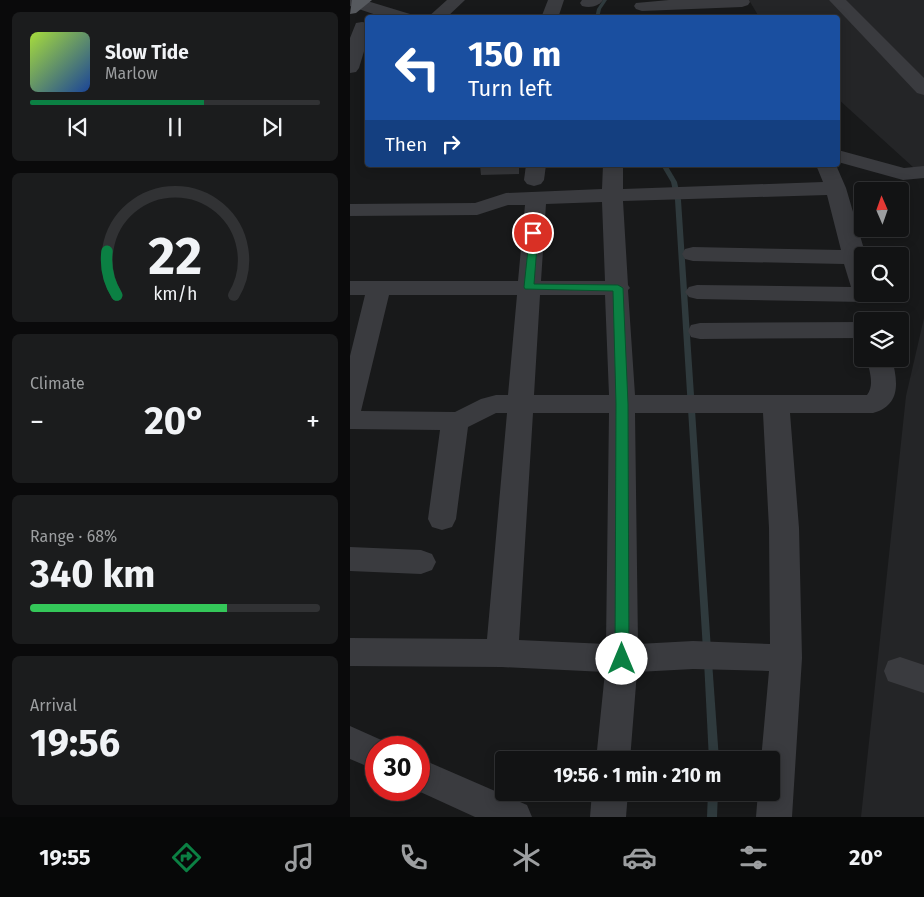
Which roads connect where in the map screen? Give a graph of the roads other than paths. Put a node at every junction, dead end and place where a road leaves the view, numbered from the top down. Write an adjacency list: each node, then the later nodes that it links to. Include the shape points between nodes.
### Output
1 (457, 0): 7 (street)
2 (556, 0): 8 (street)
3 (837, 0): 12 (street)
4 (742, 2): 6 (street)
5 (355, 3): 9 (street)
6 (641, 8)
7 (439, 15)
8 (550, 15)
9 (365, 20)
10 (365, 28): 11 (street)
11 (350, 68)
12 (924, 89)
13 (840, 157): 16 (street, via 903,174)
14 (613, 167): 19 (street)
15 (827, 167): 18 (street)
16 (924, 172)
17 (535, 181): 19 (street); 20 (street, via 483,208); 24 (street)
18 (836, 188): 19 (street); 21 (street)
19 (612, 196): 27 (street)
20 (350, 210)
21 (854, 253)
22 (693, 254): 23 (street)
23 (854, 257)
24 (529, 287): 26 (street); 27 (street); 36 (street)
25 (350, 288): 26 (street)
26 (379, 288): 37 (street)
27 (618, 288): 34 (street)
28 (697, 292): 29 (street)
29 (854, 292)
30 (854, 330): 31 (street)
31 (700, 331)
32 (881, 367): 33 (street, via 885,390 873,404)
33 (776, 403): 35 (street); 45 (street, via 784,528)
34 (622, 404): 35 (street); 36 (street); 46 (street)
35 (704, 404)
36 (521, 405): 39 (street, via 488,405); 44 (street)
37 (350, 407)
38 (350, 420): 39 (street)
39 (455, 421): 40 (street)
40 (442, 519)
41 (350, 559): 42 (street)
42 (421, 562)
43 (350, 652): 44 (street)
44 (502, 653): 46 (street)
45 (786, 658): 46 (street, via 705,655); 54 (street)
46 (622, 659): 49 (street)
47 (350, 742): 48 (street)
48 (365, 749)
49 (614, 751)
50 (430, 779): 52 (street)
51 (609, 801): 53 (street)
52 (514, 817)
53 (608, 817)
54 (774, 817)

